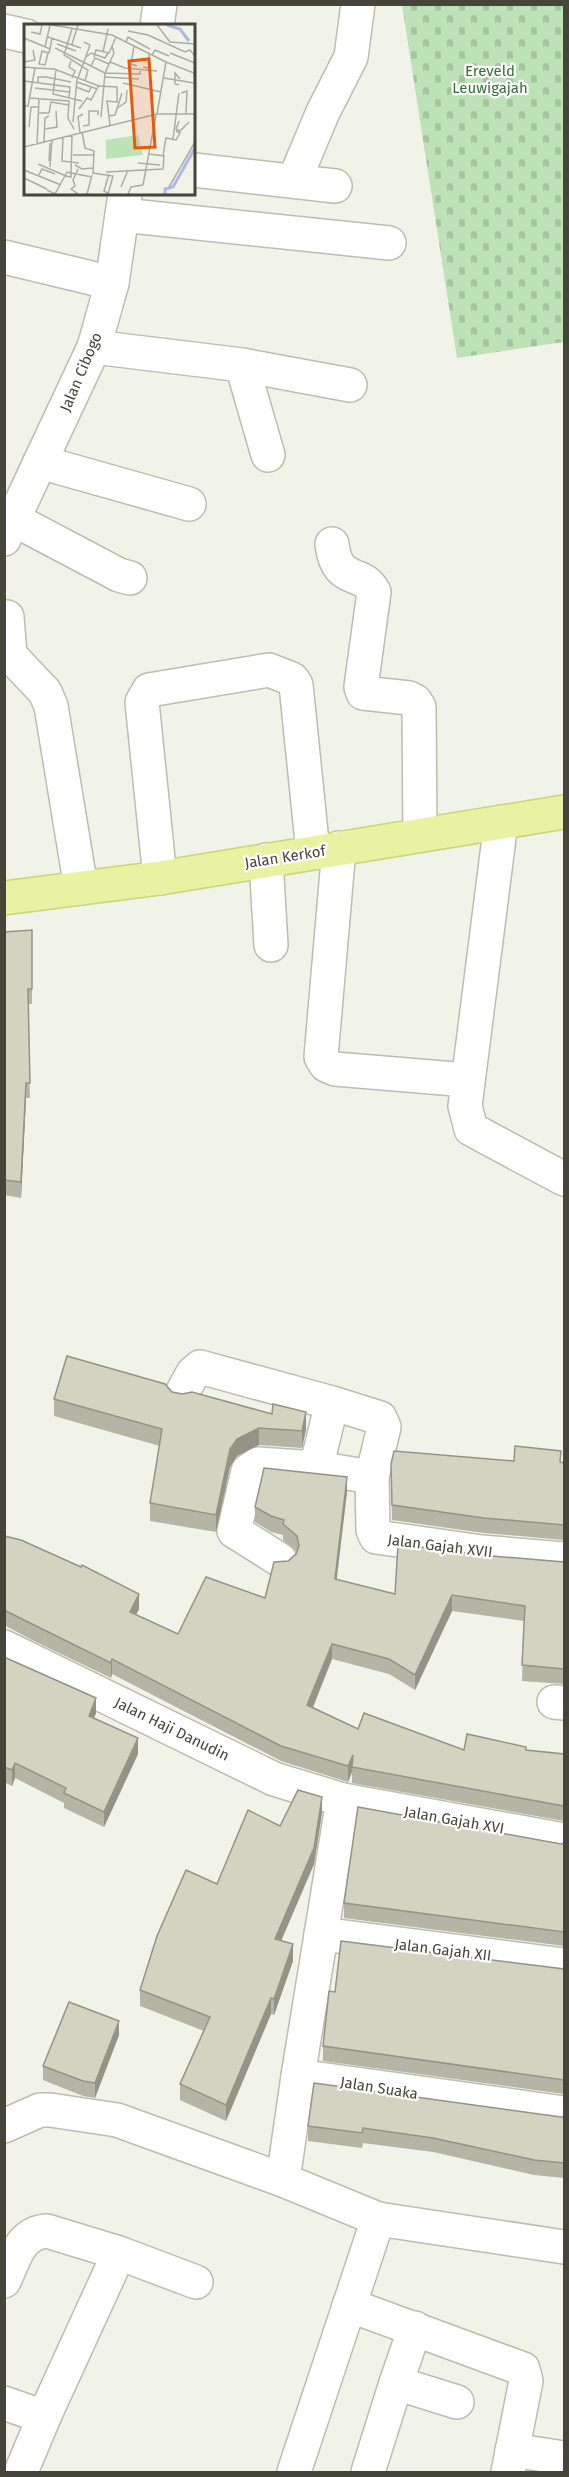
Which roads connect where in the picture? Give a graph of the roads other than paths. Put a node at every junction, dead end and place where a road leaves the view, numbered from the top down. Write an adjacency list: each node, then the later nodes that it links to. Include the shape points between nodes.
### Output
1 (160, 4): 3 (street)
2 (358, 4): 7 (street, via 351,57)
3 (157, 24)
4 (4, 31): 5 (street)
5 (24, 36)
6 (195, 170): 7 (street)
7 (294, 181): 8 (street)
8 (335, 186)
9 (124, 204): 10 (street); 12 (street, Jalan Cibogo)
10 (389, 243)
11 (4, 257): 12 (street)
12 (112, 283): 13 (street, Jalan Cibogo)
13 (94, 347): 14 (street); 17 (street, Jalan Cibogo)
14 (242, 364): 15 (street); 16 (street)
15 (350, 385)
16 (268, 455)
17 (40, 462): 18 (street); 19 (street, Jalan Cibogo)
18 (189, 504)
19 (9, 529): 21 (street)
20 (332, 544): 25 (street, via 339,569 374,592 363,693 409,698 419,707)
21 (130, 578)
22 (6, 617): 29 (street, via 10,655 45,692 51,706)
23 (564, 813): 24 (main road, Jalan Kerkof)
24 (501, 822): 25 (main road, Jalan Kerkof); 32 (street)
25 (420, 835): 26 (main road, Jalan Kerkof)
26 (326, 850): 27 (main road, Jalan Kerkof); 28 (street, via 296,685 292,679 269,669 149,690 142,702); 32 (street, via 321,1057 335,1069)
27 (266, 860): 28 (main road, Jalan Kerkof); 31 (street)
28 (160, 878): 29 (main road, Jalan Kerkof)
29 (81, 888): 30 (main road, Jalan Kerkof)
30 (4, 898)
31 (271, 945)
32 (467, 1080): 33 (street, via 465,1106 471,1129)
33 (564, 1179)
34 (182, 1393): 35 (street, via 200,1367)
35 (332, 1403): 36 (street); 37 (street, via 380,1418 383,1423)
36 (316, 1468): 37 (street); 39 (street, via 258,1464 248,1471 234,1531)
37 (372, 1477): 38 (street, Jalan Gajah XVII, via 376,1537)
38 (564, 1559)
39 (280, 1560)
40 (4, 1647): 41 (street, Jalan Haji Danudin, via 274,1779)
41 (343, 1800): 42 (street, Jalan Gajah XVI); 43 (street)
42 (564, 1840)
43 (321, 1934): 44 (street, Jalan Gajah XII); 45 (street)
44 (564, 1965)
45 (298, 2076): 46 (street, Jalan Suaka); 48 (street)
46 (564, 2113)
47 (4, 2126): 48 (street, via 40,2110 117,2120)
48 (283, 2180): 49 (street)
49 (378, 2219): 50 (street); 54 (street)
50 (564, 2247)
51 (119, 2253): 52 (street, via 47,2231 34,2232 24,2240); 53 (street); 59 (street)
52 (4, 2281)
53 (196, 2282)
54 (349, 2305): 55 (street); 63 (street)
55 (414, 2328): 56 (street); 61 (street, via 523,2369 526,2381)
56 (396, 2383): 57 (street); 64 (street)
57 (457, 2402)
58 (4, 2403): 59 (street)
59 (44, 2417): 62 (street)
60 (564, 2458): 61 (street)
61 (510, 2461)
62 (21, 2472)
63 (294, 2472)
64 (368, 2472)

